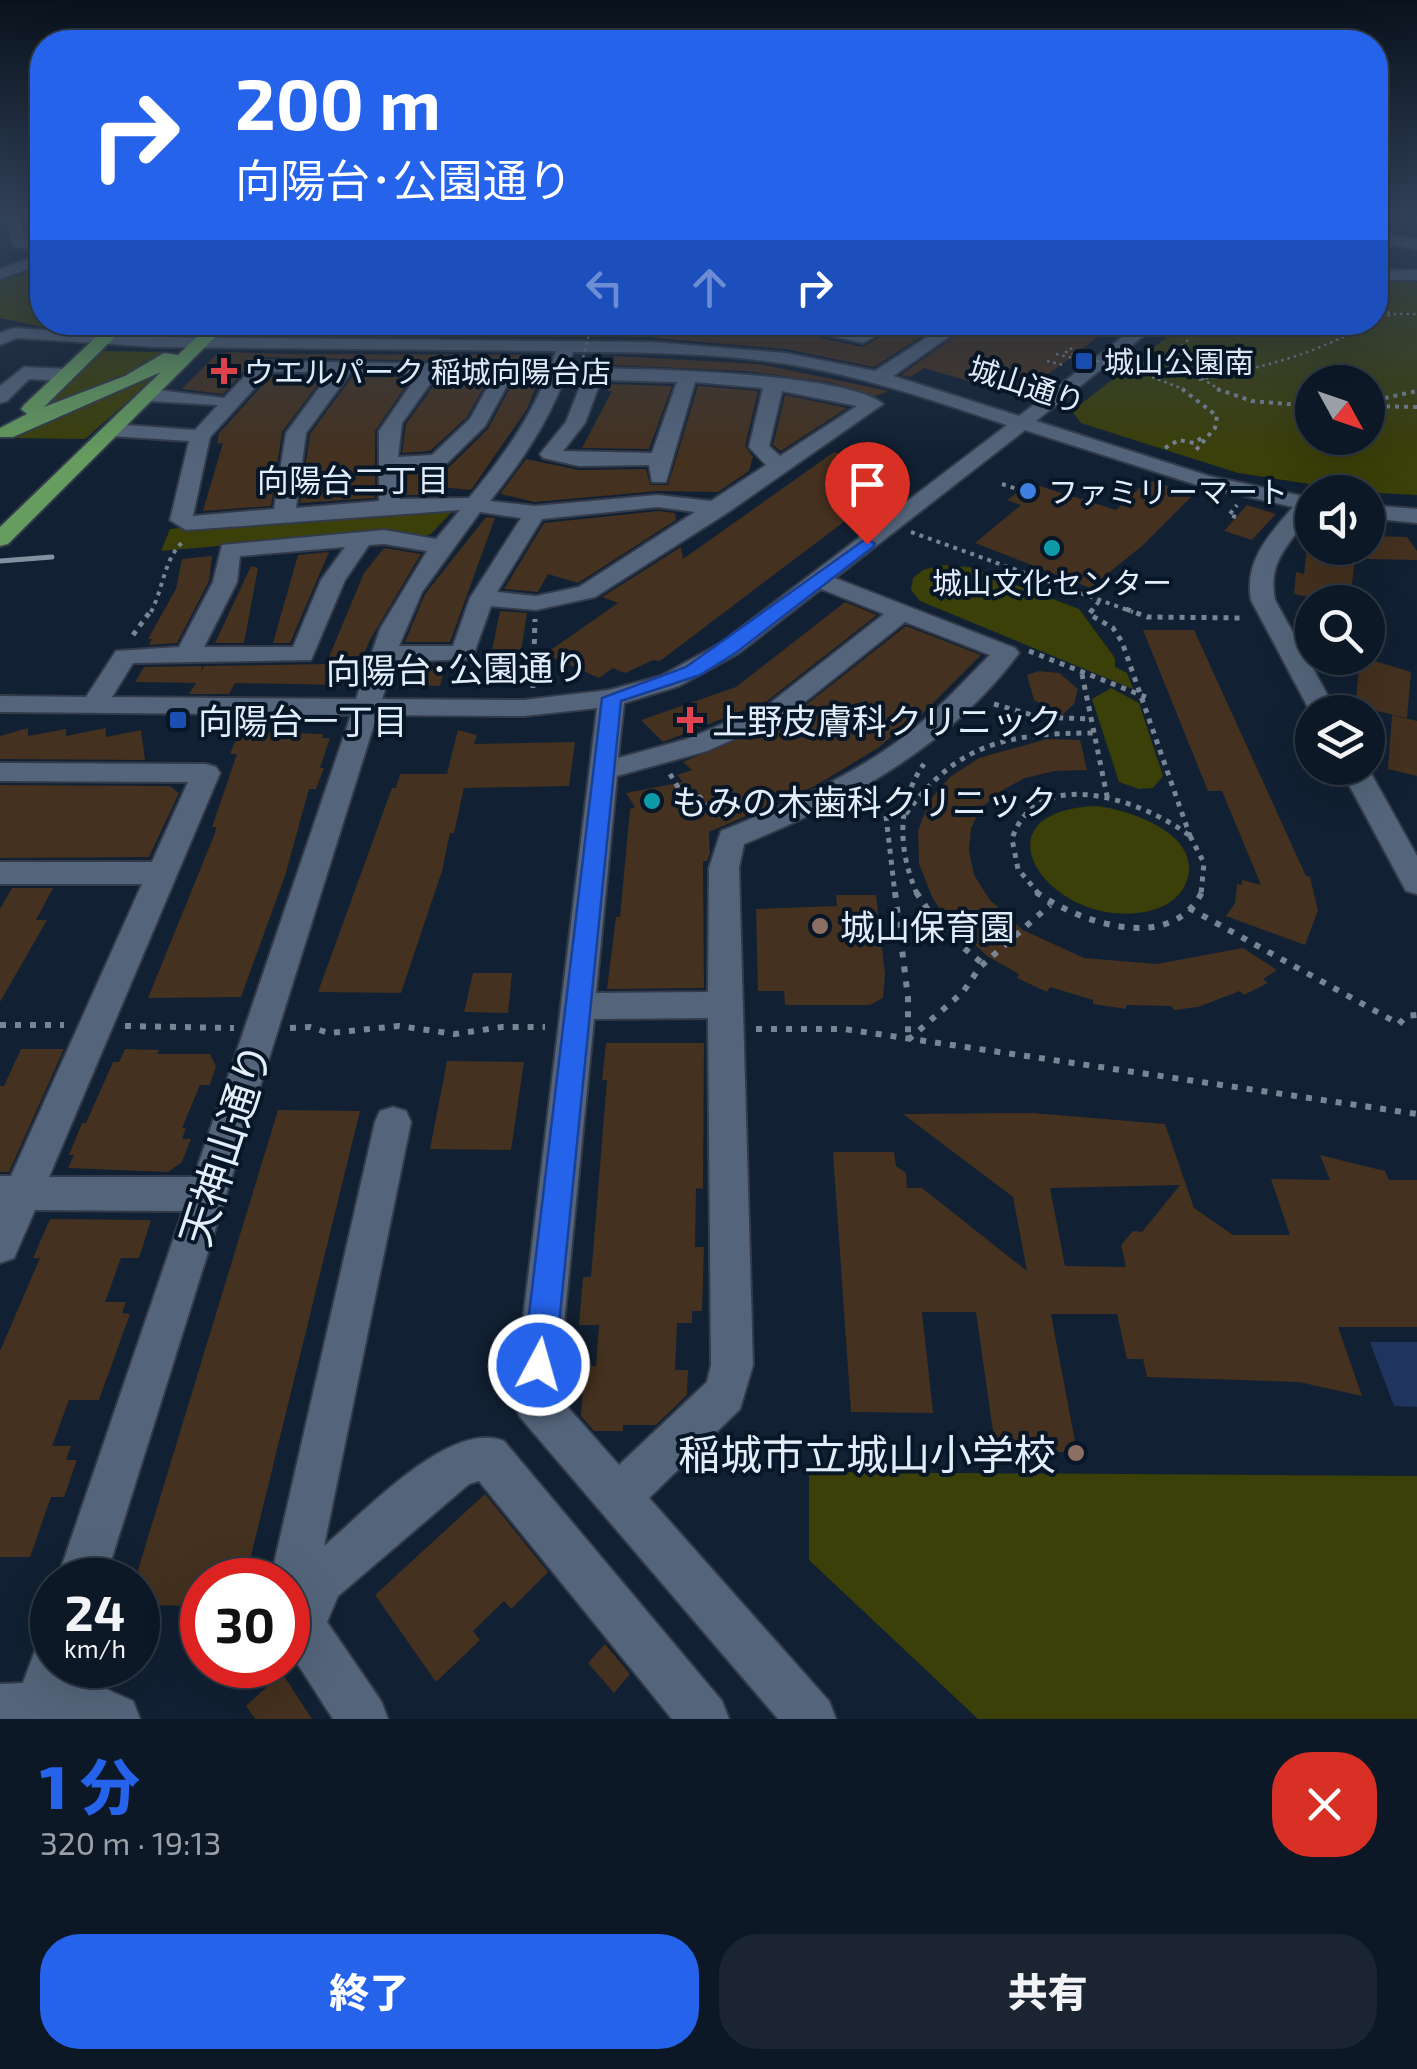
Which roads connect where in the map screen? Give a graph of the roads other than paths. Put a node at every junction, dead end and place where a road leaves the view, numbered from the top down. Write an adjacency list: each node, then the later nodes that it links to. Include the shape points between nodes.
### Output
1 (5, 334): 2 (street)
2 (30, 334)
3 (116, 335): 8 (street); 14 (main road)
4 (260, 335): 8 (street, 城山通り)
5 (491, 335): 13 (street, 城山通り, via 780,350)
6 (942, 335): 13 (street)
7 (1136, 335): 21 (street, 向陽台･公園通り)
8 (208, 337): 9 (street, 城山通り); 9 (street); 17 (main road); 23 (main road)
9 (320, 342): 10 (street, 城山通り)
10 (566, 346): 13 (street, 城山通り, via 710,350); 30 (street, 天神山通り, via 550,400)
11 (345, 366): 12 (street); 24 (street, via 264,366); 36 (street, via 296,433)
12 (433, 367): 26 (street, via 392,423); 26 (street, via 507,368 478,422 438,460)
13 (882, 374): 21 (street, 城山通り)
14 (66, 375): 18 (street, via 24,373); 20 (main road)
15 (688, 375): 16 (street); 25 (street); 25 (street, via 594,374 575,422 550,454)
16 (774, 382): 27 (street, via 758,448); 27 (street, via 873,404)
17 (149, 395): 19 (street); 22 (main road)
18 (0, 399): 20 (street)
19 (216, 400)
20 (38, 402): 23 (main road)
21 (1027, 420): 28 (street, 城山通り, via 1204,481); 41 (street, 向陽台･公園通り)
22 (112, 430): 24 (street); 38 (main road)
23 (3, 436)
24 (200, 436): 36 (street, via 181,520)
25 (660, 459): 29 (street)
26 (388, 464): 31 (street)
27 (780, 467): 32 (street)
28 (1295, 499)
29 (658, 502): 32 (street); 34 (street)
30 (473, 504): 31 (street); 34 (street); 40 (street, 天神山通り)
31 (390, 506): 36 (street)
32 (719, 508): 42 (street, via 588,592 536,603)
33 (1385, 510): 35 (street)
34 (535, 513): 42 (street)
35 (1417, 513)
36 (284, 514)
37 (1295, 521): 46 (street, via 1263,560 1260,592)
38 (0, 539)
39 (362, 539): 40 (street); 44 (street, via 230,550 225,582); 44 (street, via 333,580 302,656)
40 (440, 546): 45 (street, 天神山通り, via 412,585)
41 (819, 580): 43 (street); 47 (street, 向陽台･公園通り, via 693,671)
42 (482, 598): 45 (street, via 464,654)
43 (902, 612): 51 (street, via 778,710 744,728); 57 (street, via 1006,653 986,692 874,772 731,838 724,868)
44 (188, 654): 49 (street, via 125,656)
45 (384, 654): 50 (street, 天神山通り)
46 (1315, 695)
47 (612, 698): 50 (street, 向陽台･公園通り, via 524,708); 51 (street)
48 (0, 704): 49 (street, 向陽台･公園通り)
49 (94, 705): 50 (street, 向陽台･公園通り)
50 (366, 706): 61 (street, 天神山通り)
51 (606, 770): 58 (street)
52 (0, 772): 54 (street, via 206,774)
53 (1363, 785): 56 (street)
54 (164, 873): 55 (street); 60 (street)
55 (0, 874)
56 (1417, 883)
57 (724, 1005): 58 (street); 63 (street, via 732,1365 725,1394)
58 (578, 1006): 63 (street, via 535,1402)
59 (393, 1122): 65 (street, via 297,1564)
60 (12, 1192): 61 (street); 62 (street)
61 (209, 1194): 64 (street, 天神山通り)
62 (0, 1245)
63 (617, 1498): 70 (street)
64 (88, 1558)
65 (311, 1602): 68 (street, via 302,1626); 69 (street, via 320,1579 458,1464 488,1457)
66 (33, 1700): 67 (street, via 88,1706)
67 (116, 1719)
68 (362, 1719)
69 (704, 1719)
70 (811, 1719)

